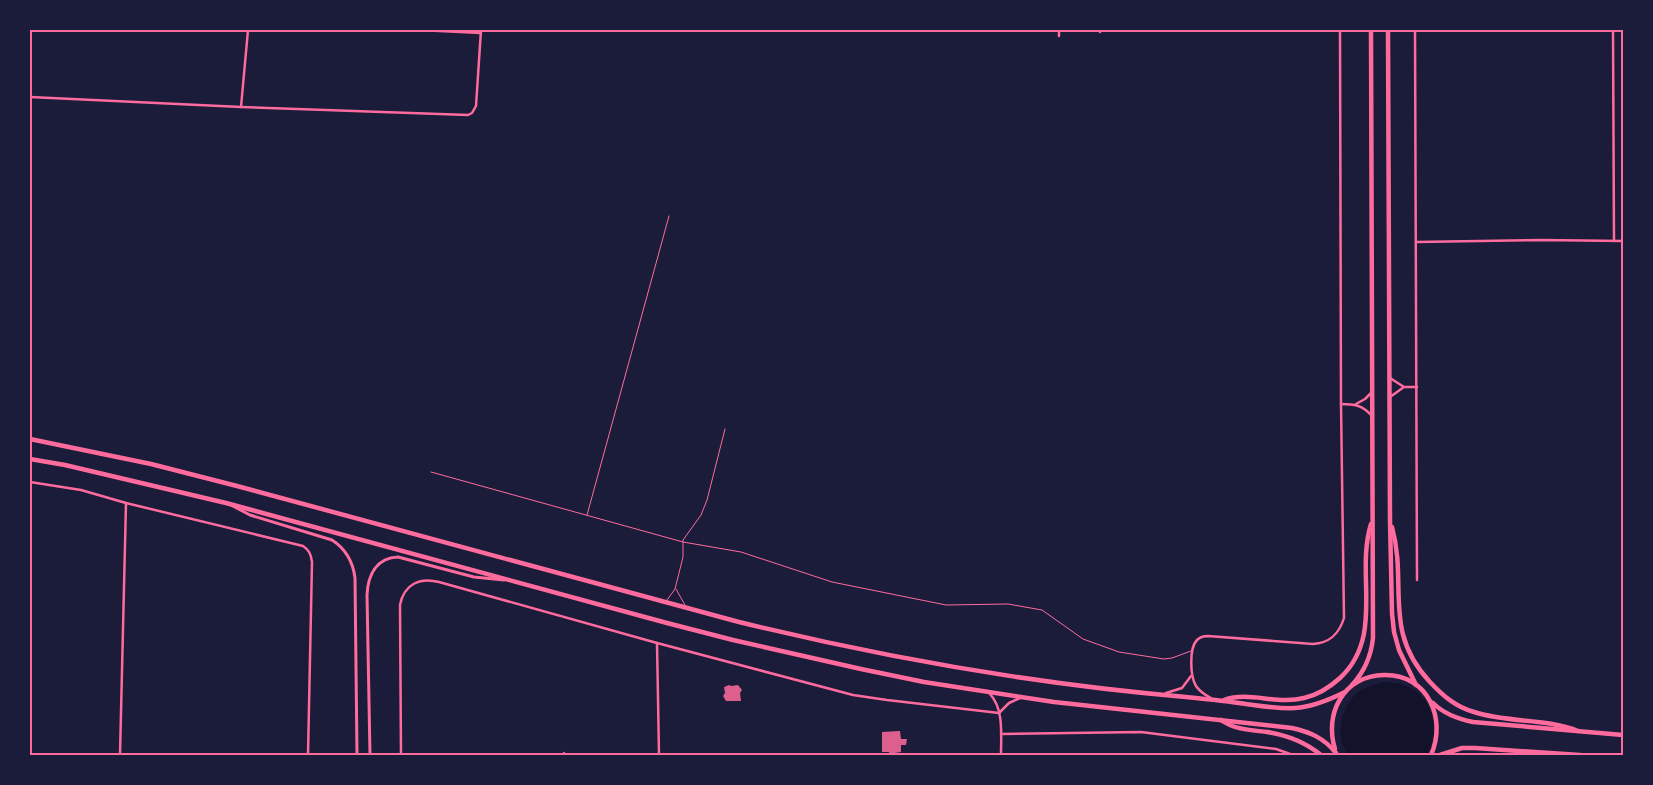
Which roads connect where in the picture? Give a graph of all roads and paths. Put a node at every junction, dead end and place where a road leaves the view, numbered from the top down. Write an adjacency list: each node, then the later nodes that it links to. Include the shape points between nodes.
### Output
1 (248, 30): 12 (street)
2 (419, 30): 9 (street)
3 (1059, 30): 10 (street)
4 (1340, 30): 22 (street)
5 (1371, 30): 20 (main road)
6 (1388, 30): 17 (main road)
7 (1415, 30): 15 (street)
8 (1613, 30): 16 (street)
9 (481, 31): 12 (street, via 476,106 468,115)
10 (1059, 36)
11 (30, 97): 12 (street)
12 (241, 107)
13 (669, 216): 32 (lane)
14 (1623, 241): 16 (street)
15 (1416, 242): 16 (street); 19 (street)
16 (1614, 242)
17 (1389, 376): 18 (street); 21 (main road)
18 (1404, 387): 19 (street); 21 (street)
19 (1417, 387): 37 (street)
20 (1372, 391): 23 (street); 24 (main road)
21 (1390, 397): 34 (main road)
22 (1341, 404): 23 (street); 42 (street, via 1342,626 1337,634 1322,644 1208,636 1197,640)
23 (1356, 404): 24 (street)
24 (1372, 417): 33 (main road)
25 (725, 429): 35 (lane, via 705,508)
26 (31, 439): 39 (main road, via 237,486)
27 (30, 459): 31 (main road)
28 (431, 472): 32 (lane)
29 (30, 482): 30 (street, via 81,490)
30 (126, 503): 59 (street); 60 (street, via 296,544 308,550 312,562)
31 (226, 503): 36 (main road); 61 (street, via 250,515 332,540 348,556 355,578)
32 (587, 516): 35 (lane)
33 (1372, 520): 44 (main road, via 1372,649 1365,669); 52 (main road, via 1366,550 1365,633 1358,655 1344,674 1326,689 1304,698)
34 (1390, 520): 45 (main road, via 1394,632 1402,659); 55 (main road, via 1396,552 1401,629 1411,655 1427,679 1449,700 1474,712 1557,724)
35 (683, 542): 38 (lane, via 683,557); 42 (lane, via 742,552 832,582 946,604 1000,604 1042,610 1083,639 1118,652 1164,659)
36 (512, 580): 46 (main road, via 750,644 879,673); 62 (street, via 482,579 398,557 387,559 375,568 368,580 367,595)
37 (1417, 580)
38 (675, 589): 39 (lane); 40 (lane)
39 (664, 602): 40 (main road)
40 (687, 608): 48 (main road, via 806,638 927,663)
41 (658, 643): 53 (street, via 853,695); 63 (street, via 439,582 415,582 403,593 400,604); 64 (street)
42 (1192, 650): 43 (street)
43 (1191, 675): 48 (street, via 1182,688); 51 (street, via 1198,688)
44 (1352, 685): 45 (main road, via 1367,677 1384,675 1401,677); 47 (main road)
45 (1416, 685): 50 (main road)
46 (989, 692): 49 (main road); 53 (street)
47 (1345, 692): 52 (main road, via 1322,703 1282,709); 58 (main road, via 1331,721 1331,737)
48 (1158, 695): 51 (main road)
49 (1022, 697): 53 (street); 54 (main road)
50 (1428, 698): 55 (main road, via 1448,715 1460,719); 68 (main road, via 1436,714 1438,732)
51 (1215, 700): 52 (main road)
52 (1222, 700)
53 (999, 713): 56 (street)
54 (1220, 720): 58 (main road, via 1304,731 1327,742); 67 (main road, via 1234,727 1292,738)
55 (1578, 731): 57 (main road)
56 (1001, 734): 65 (street); 66 (street, via 1141,732 1276,749)
57 (1623, 734)
58 (1337, 754)
59 (120, 755)
60 (308, 755)
61 (358, 755)
62 (370, 755)
63 (401, 755)
64 (659, 755)
65 (1001, 755)
66 (1293, 755)
67 (1321, 755)
68 (1430, 755)
69 (1440, 755): 70 (main road, via 1462,748)
70 (1580, 755)

